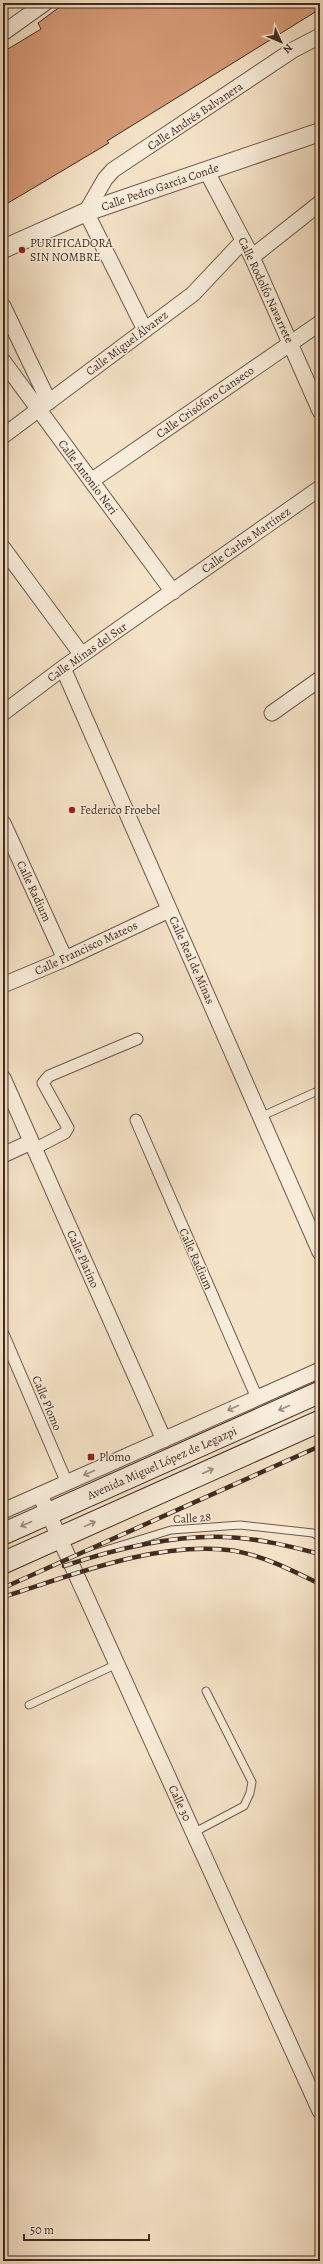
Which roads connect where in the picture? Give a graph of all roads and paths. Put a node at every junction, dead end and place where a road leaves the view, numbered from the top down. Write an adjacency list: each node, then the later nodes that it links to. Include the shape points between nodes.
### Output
1 (37, 5): 2 (street)
2 (3, 33)
3 (320, 36): 7 (street, Calle Andrés Balvanera, via 293,50 113,170)
4 (320, 132): 5 (street, Calle Pedro García Conde)
5 (207, 172): 7 (street, Calle Pedro García Conde); 8 (street, Calle Rodolfo Navarrete)
6 (320, 203): 10 (street)
7 (86, 212): 9 (street, Calle Pedro García Conde); 13 (street)
8 (243, 241): 10 (street, Calle Rodolfo Navarrete); 13 (street, Calle Miguel Álvarez, via 193,294)
9 (3, 249)
10 (252, 257): 14 (street, Calle Rodolfo Navarrete)
11 (3, 306): 16 (street)
12 (320, 323): 14 (street, Calle Crisóforo Canseco)
13 (145, 330): 16 (street, Calle Miguel Álvarez)
14 (291, 343): 17 (street, Calle Rodolfo Navarrete); 19 (street, Calle Crisóforo Canseco)
15 (3, 361): 16 (street, Calle Antonio Neri)
16 (43, 406): 18 (street, Calle Miguel Álvarez); 19 (street, Calle Antonio Neri)
17 (320, 411)
18 (3, 436)
19 (91, 481): 22 (street, Calle Antonio Neri)
20 (320, 488): 22 (street, Calle Carlos Martínez)
21 (3, 548): 23 (street)
22 (173, 592): 23 (street, Calle Minas del Sur)
23 (82, 655): 24 (street, Calle Minas del Sur)
24 (63, 668): 26 (street, Calle Minas del Sur); 29 (street, Calle Real de Minas)
25 (320, 679): 27 (street)
26 (3, 713)
27 (272, 713)
28 (3, 823): 30 (street, Calle Radium)
29 (170, 910): 30 (street, Calle Francisco Mateos); 35 (street, Calle Real de Minas)
30 (65, 959): 31 (street, Calle Francisco Mateos)
31 (3, 985)
32 (137, 1038): 37 (street, via 49,1076 43,1083 68,1128 65,1133)
33 (3, 1078): 37 (street, Calle Platino)
34 (320, 1090): 35 (lane)
35 (260, 1117): 39 (street, Calle Real de Minas)
36 (136, 1120): 43 (street, Calle Radium)
37 (33, 1145): 38 (street); 45 (street, Calle Platino)
38 (3, 1154)
39 (320, 1252)
40 (3, 1334): 46 (street, Calle Plomo)
41 (320, 1370): 43 (street, Avenida Miguel López de Legazpi)
42 (320, 1392): 49 (main road, Avenida Miguel López de Legazpi, one-way to 49)
43 (257, 1398): 45 (street, Avenida Miguel López de Legazpi, one-way to 45)
44 (320, 1421): 52 (main road, one-way to 44)
45 (164, 1440): 46 (street, Avenida Miguel López de Legazpi, one-way to 46)
46 (67, 1483): 47 (street, Avenida Miguel López de Legazpi)
47 (40, 1495): 48 (street, Avenida Miguel López de Legazpi); 49 (street, Calle 30)
48 (3, 1511)
49 (48, 1514): 50 (main road, Avenida Miguel López de Legazpi, one-way to 50); 52 (street, Calle 30)
50 (3, 1534)
51 (320, 1537): 53 (lane, Calle 28, via 313,1533 240,1525 171,1530)
52 (59, 1538): 53 (street, Calle 30); 54 (main road)
53 (70, 1561): 55 (street, Calle 30)
54 (3, 1563)
55 (117, 1664): 57 (lane); 58 (street, Calle 30)
56 (206, 1691): 58 (lane, via 252,1782 244,1806)
57 (29, 1705)
58 (193, 1833): 59 (street, Calle 30)
59 (320, 2111)

